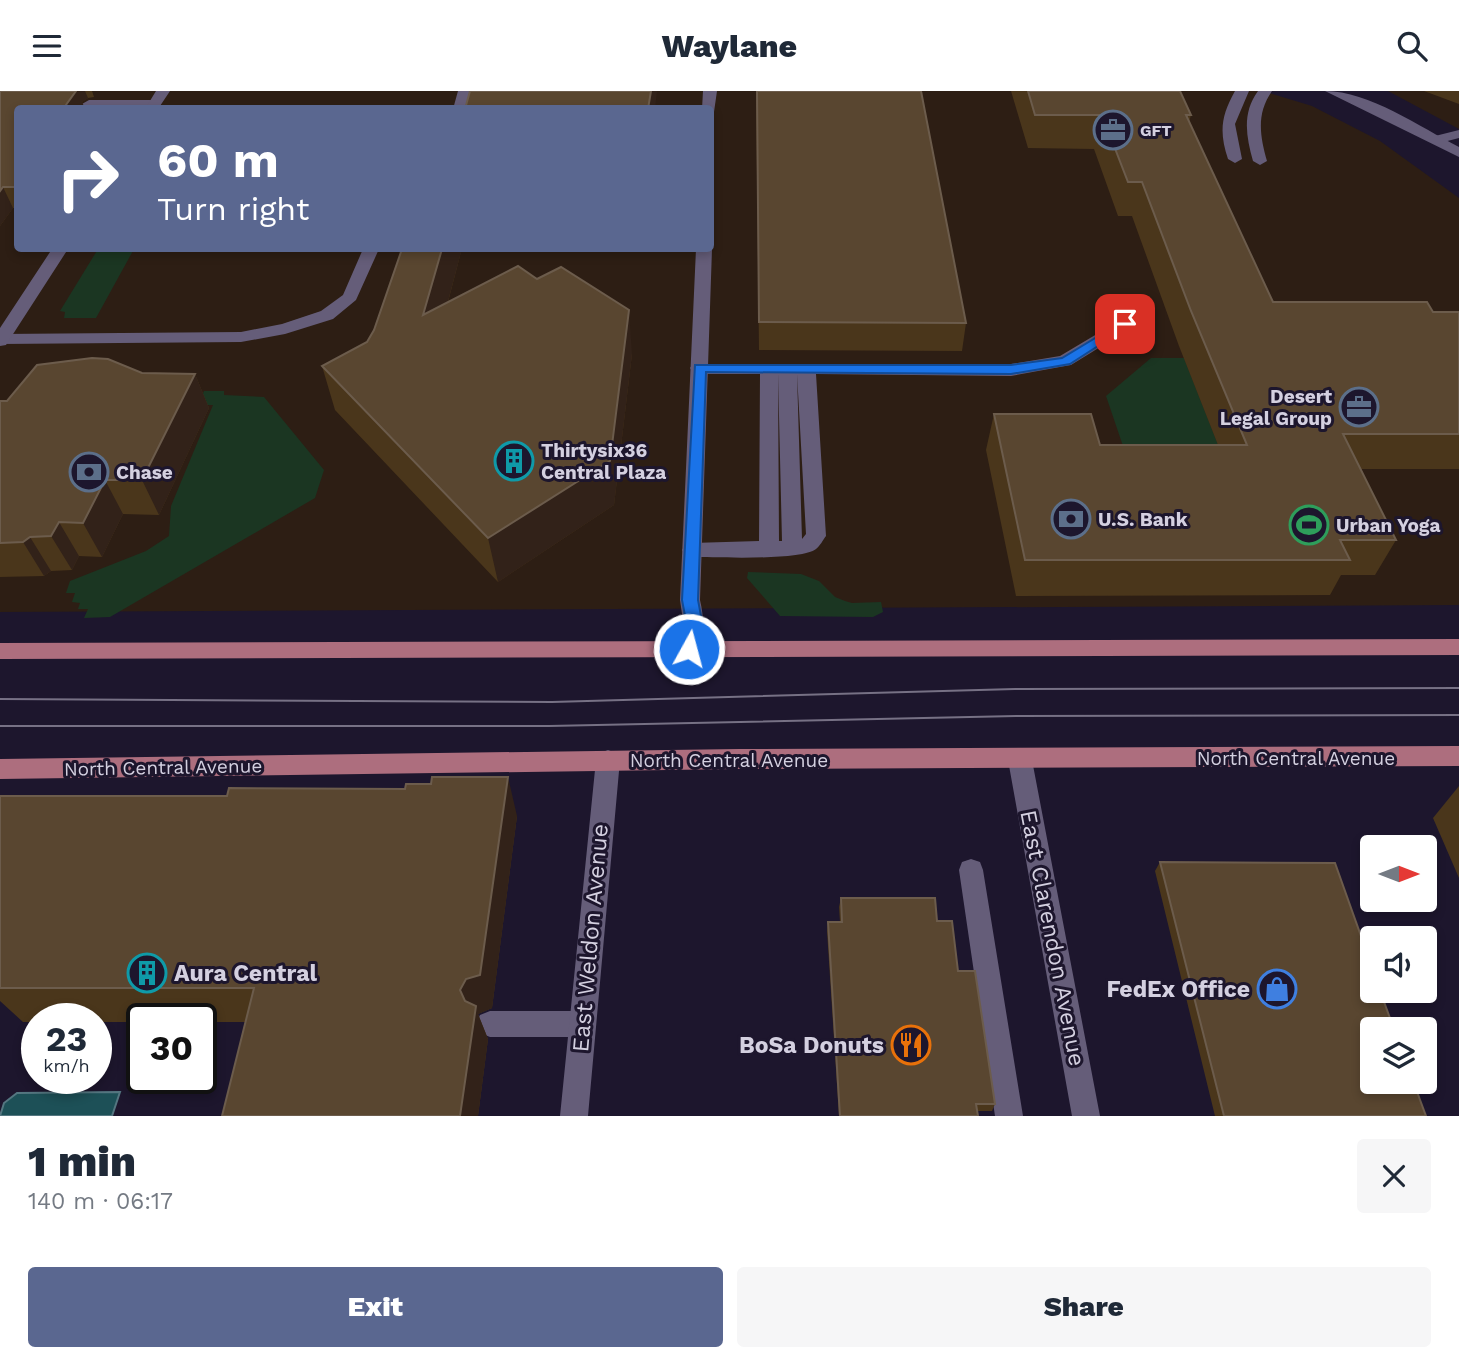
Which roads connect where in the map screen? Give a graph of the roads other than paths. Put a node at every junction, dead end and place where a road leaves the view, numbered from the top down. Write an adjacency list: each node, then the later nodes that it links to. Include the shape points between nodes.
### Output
1 (1242, 91): 9 (street, via 1226,127)
2 (1265, 91): 10 (street, via 1252,123)
3 (1332, 91): 7 (street)
4 (89, 104): 5 (street)
5 (121, 105)
6 (1459, 134): 7 (street)
7 (1436, 141): 8 (street)
8 (1459, 153)
9 (1235, 159)
10 (1260, 161)
11 (58, 252): 15 (street)
12 (370, 252): 15 (street, via 349,297 327,315 285,329 241,337)
13 (704, 252): 16 (street)
14 (1126, 314): 17 (street, via 1125,324 1065,362 1037,367)
15 (0, 340)
16 (699, 368): 17 (street); 19 (street)
17 (788, 369): 18 (street); 18 (street, via 816,536 808,545)
18 (769, 549): 19 (street)
19 (692, 550): 21 (street, via 694,621)
20 (1459, 647): 21 (main road)
21 (689, 649): 22 (main road)
22 (0, 651)
23 (1459, 756): 24 (main road, North Central Avenue)
24 (1020, 759): 25 (main road, North Central Avenue); 32 (street, East Clarendon Avenue)
25 (608, 760): 26 (main road, North Central Avenue); 29 (street, East Weldon Avenue)
26 (0, 769)
27 (971, 870): 31 (street)
28 (490, 1024): 29 (street)
29 (582, 1024): 30 (street, East Weldon Avenue)
30 (574, 1116)
31 (1009, 1116)
32 (1086, 1116)

